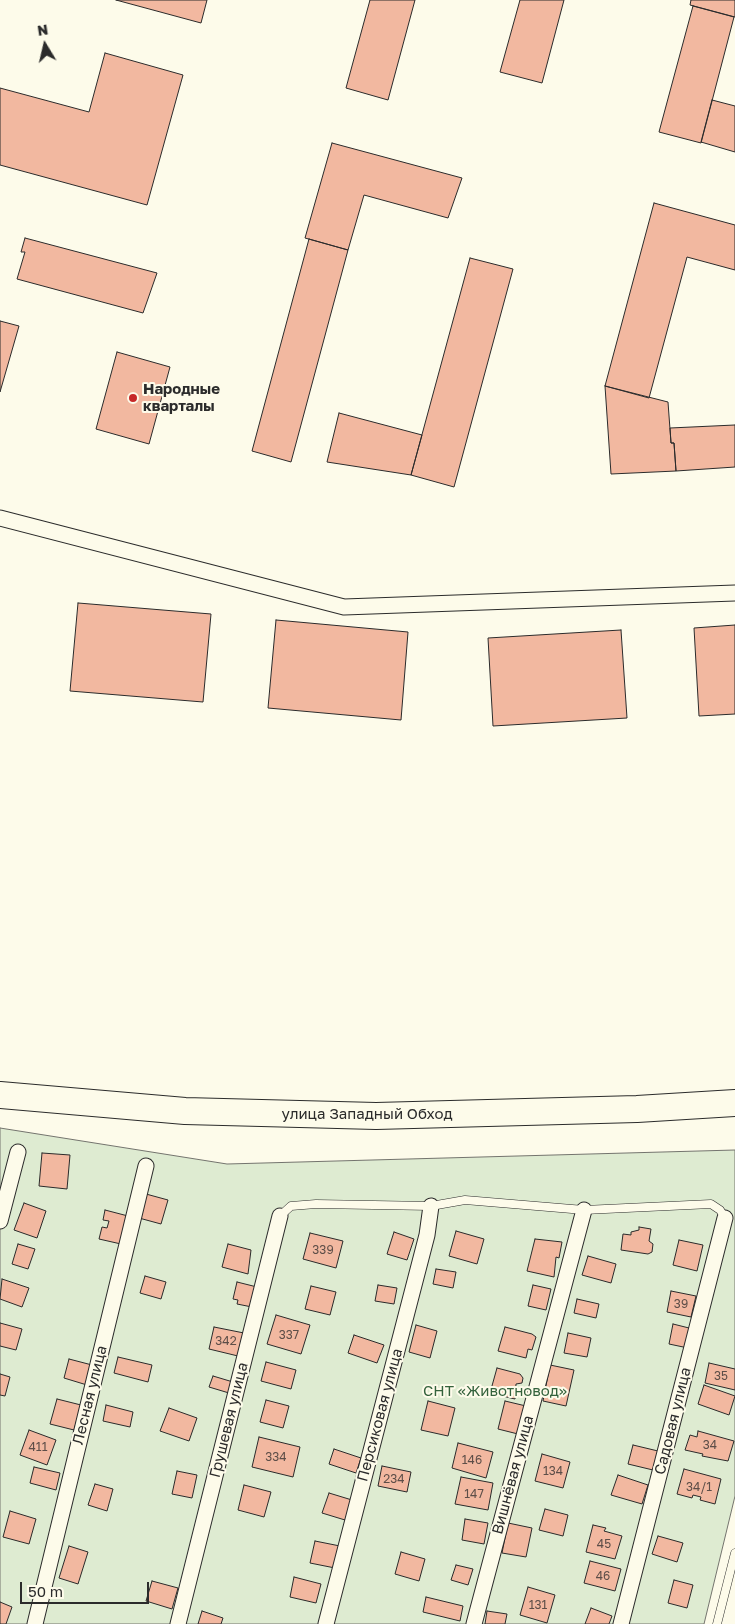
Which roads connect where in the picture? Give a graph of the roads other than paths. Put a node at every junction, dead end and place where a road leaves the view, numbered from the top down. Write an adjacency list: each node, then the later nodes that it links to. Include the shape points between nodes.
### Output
1 (0, 518): 2 (street, via 344,606)
2 (735, 593)
3 (0, 1095): 4 (highway, улица Западный Обход, via 185,1111 376,1116)
4 (735, 1103)
5 (0, 1111): 6 (highway, улица Западный Обход, via 39,1117 185,1125 377,1128)
6 (735, 1114)
7 (18, 1152): 13 (street)
8 (146, 1166): 15 (street, Лесная улица)
9 (431, 1206): 10 (lane, via 465,1200); 11 (lane, via 316,1204 291,1206); 17 (street, Персиковая улица, via 427,1235)
10 (584, 1210): 12 (lane, via 710,1204); 18 (street, Вишнёвая улица)
11 (280, 1216): 16 (street, Грушевая улица)
12 (725, 1218): 19 (street, Садовая улица)
13 (0, 1221)
14 (735, 1553): 20 (lane)
15 (35, 1624)
16 (178, 1624)
17 (326, 1624)
18 (474, 1624)
19 (621, 1624)
20 (717, 1624)

